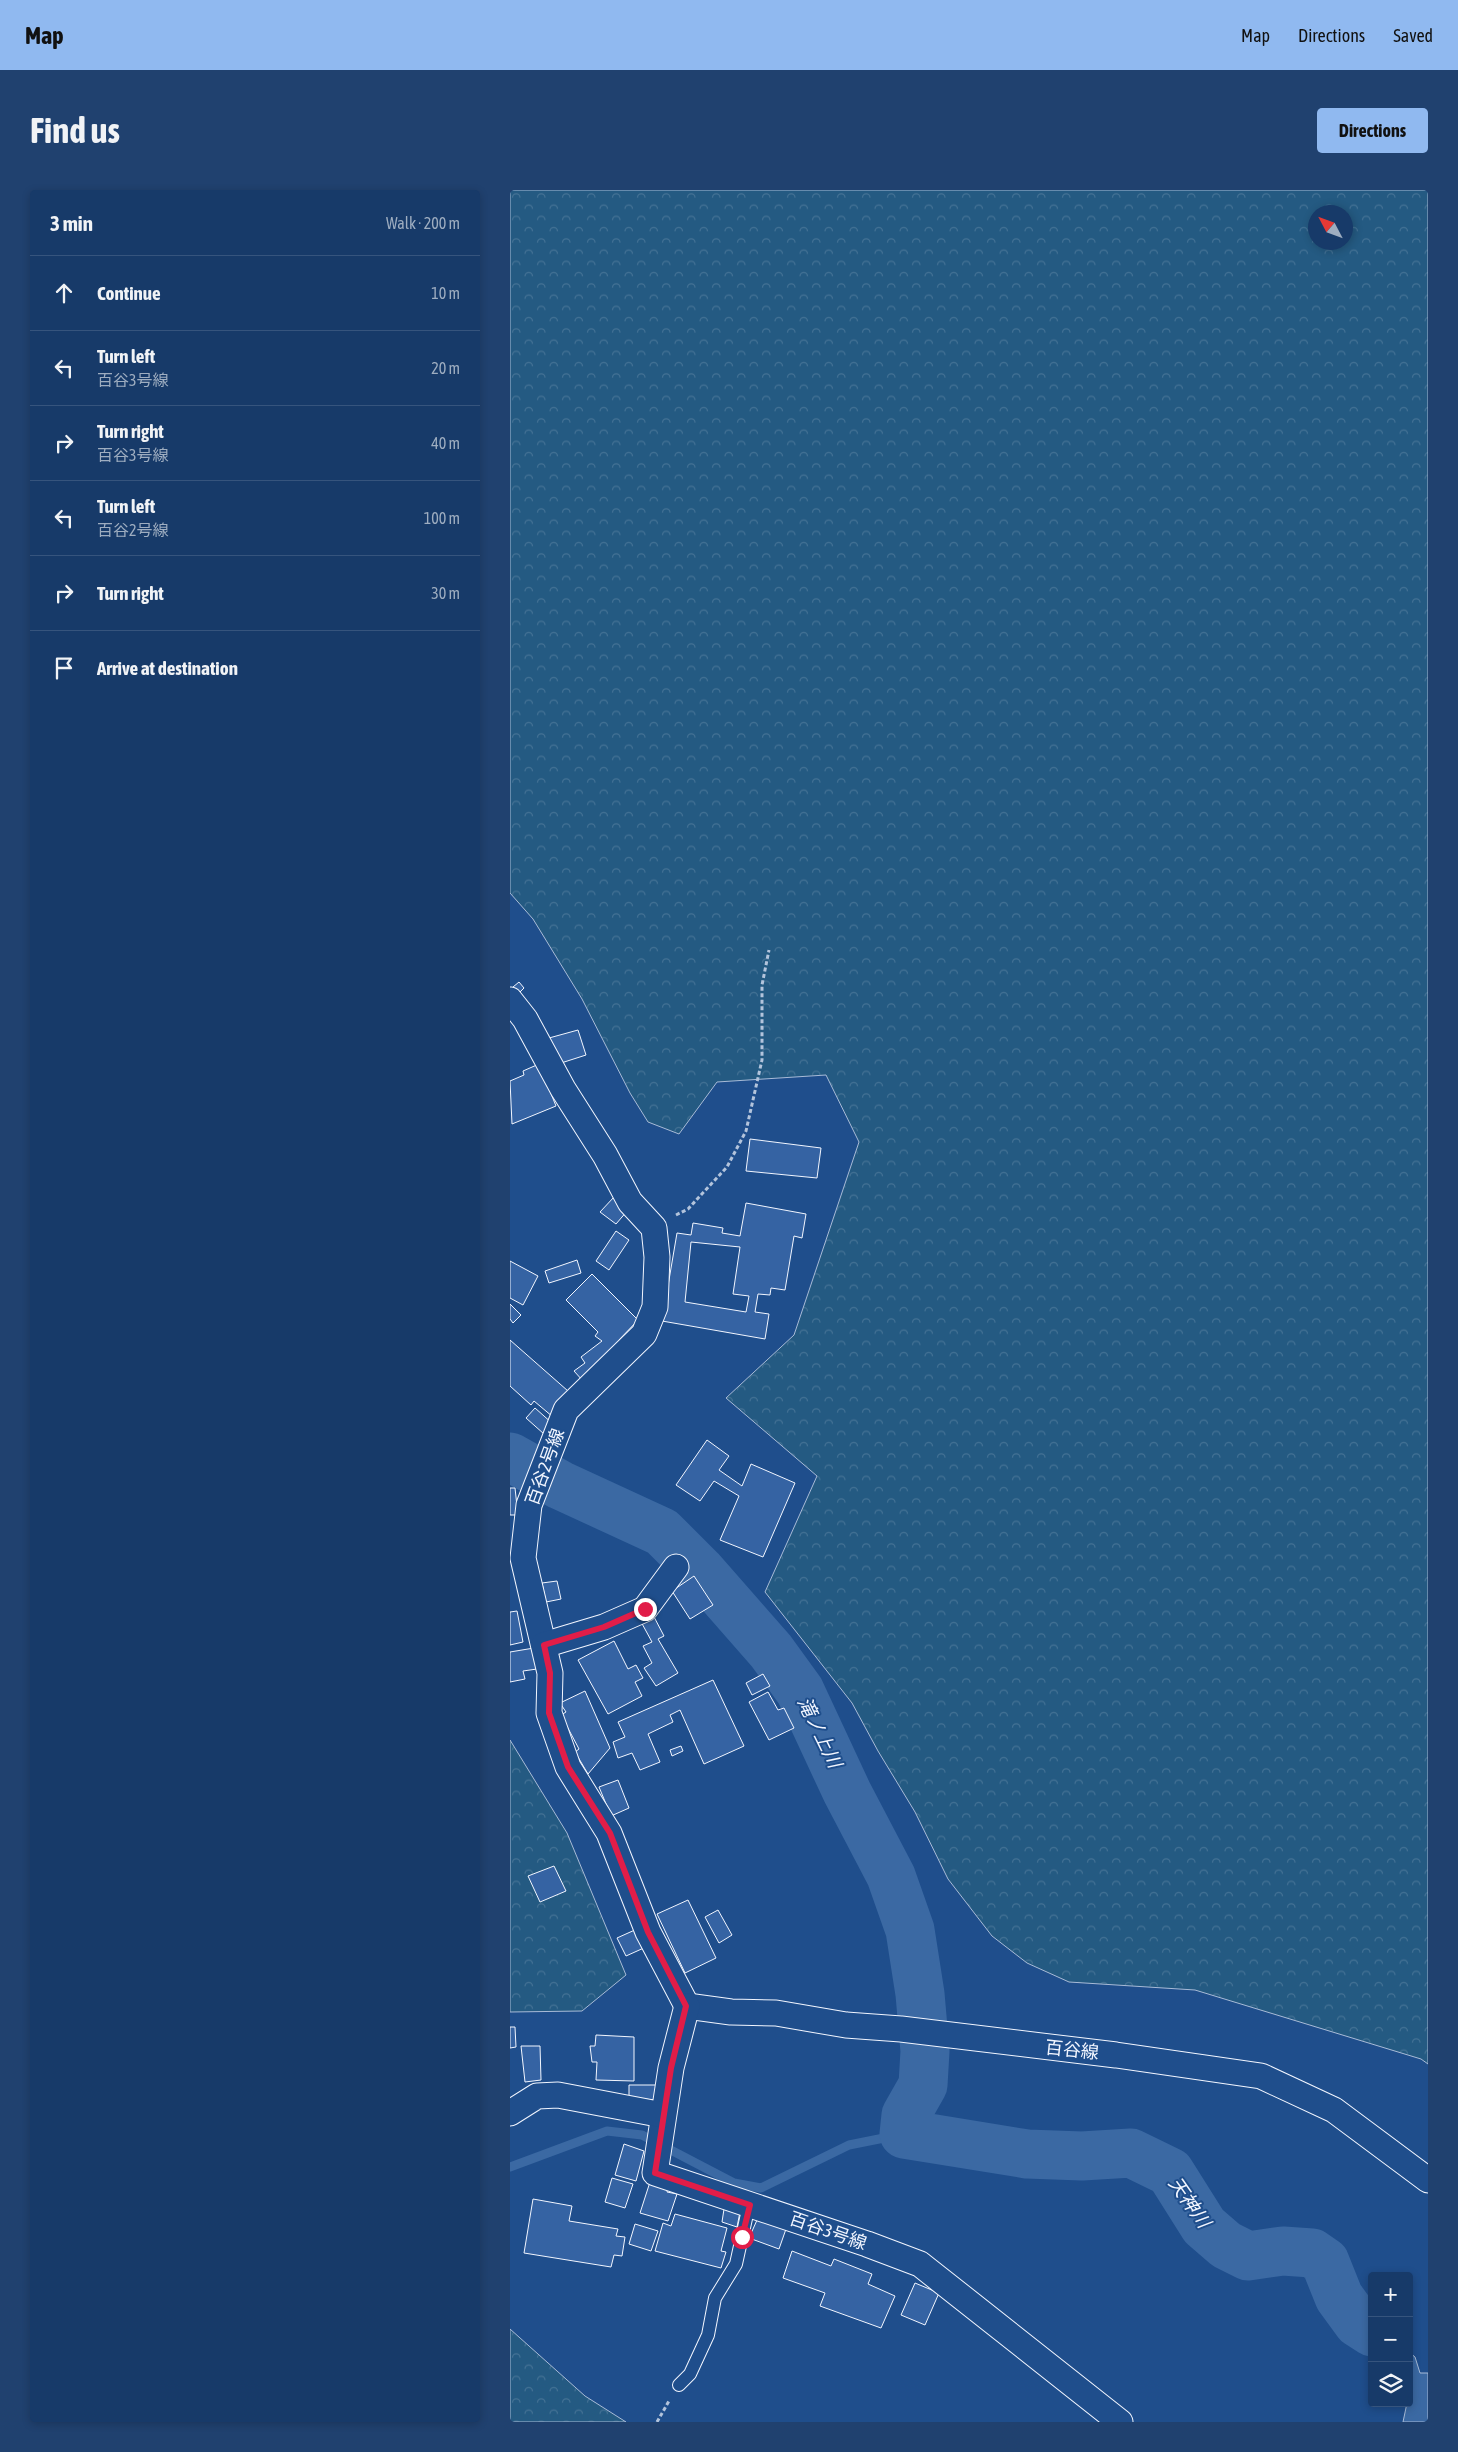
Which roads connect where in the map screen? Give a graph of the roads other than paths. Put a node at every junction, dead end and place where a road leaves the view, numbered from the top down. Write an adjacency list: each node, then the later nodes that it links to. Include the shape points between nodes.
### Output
1 (510, 1000): 3 (street, 百谷2号線, via 525,1019 630,1202 654,1228 657,1258 655,1307 644,1334 566,1410 529,1505 523,1558)
2 (676, 1567): 3 (street, via 645,1609 604,1627)
3 (544, 1645): 4 (street, 百谷2号線, via 550,1673 549,1713 568,1767 610,1833 648,1932)
4 (686, 2006): 6 (street, 百谷3号線); 7 (street, 百谷線, via 776,2013 846,2025 1116,2055 1261,2076 1334,2110)
5 (510, 2113): 6 (street, via 537,2096 558,2095)
6 (663, 2115): 8 (street, 百谷3号線, via 655,2173)
7 (1428, 2180)
8 (750, 2205): 9 (lane, via 736,2264 715,2298 708,2335 690,2374); 10 (street, 百谷3号線, via 920,2264)
9 (679, 2385)
10 (1120, 2422)

